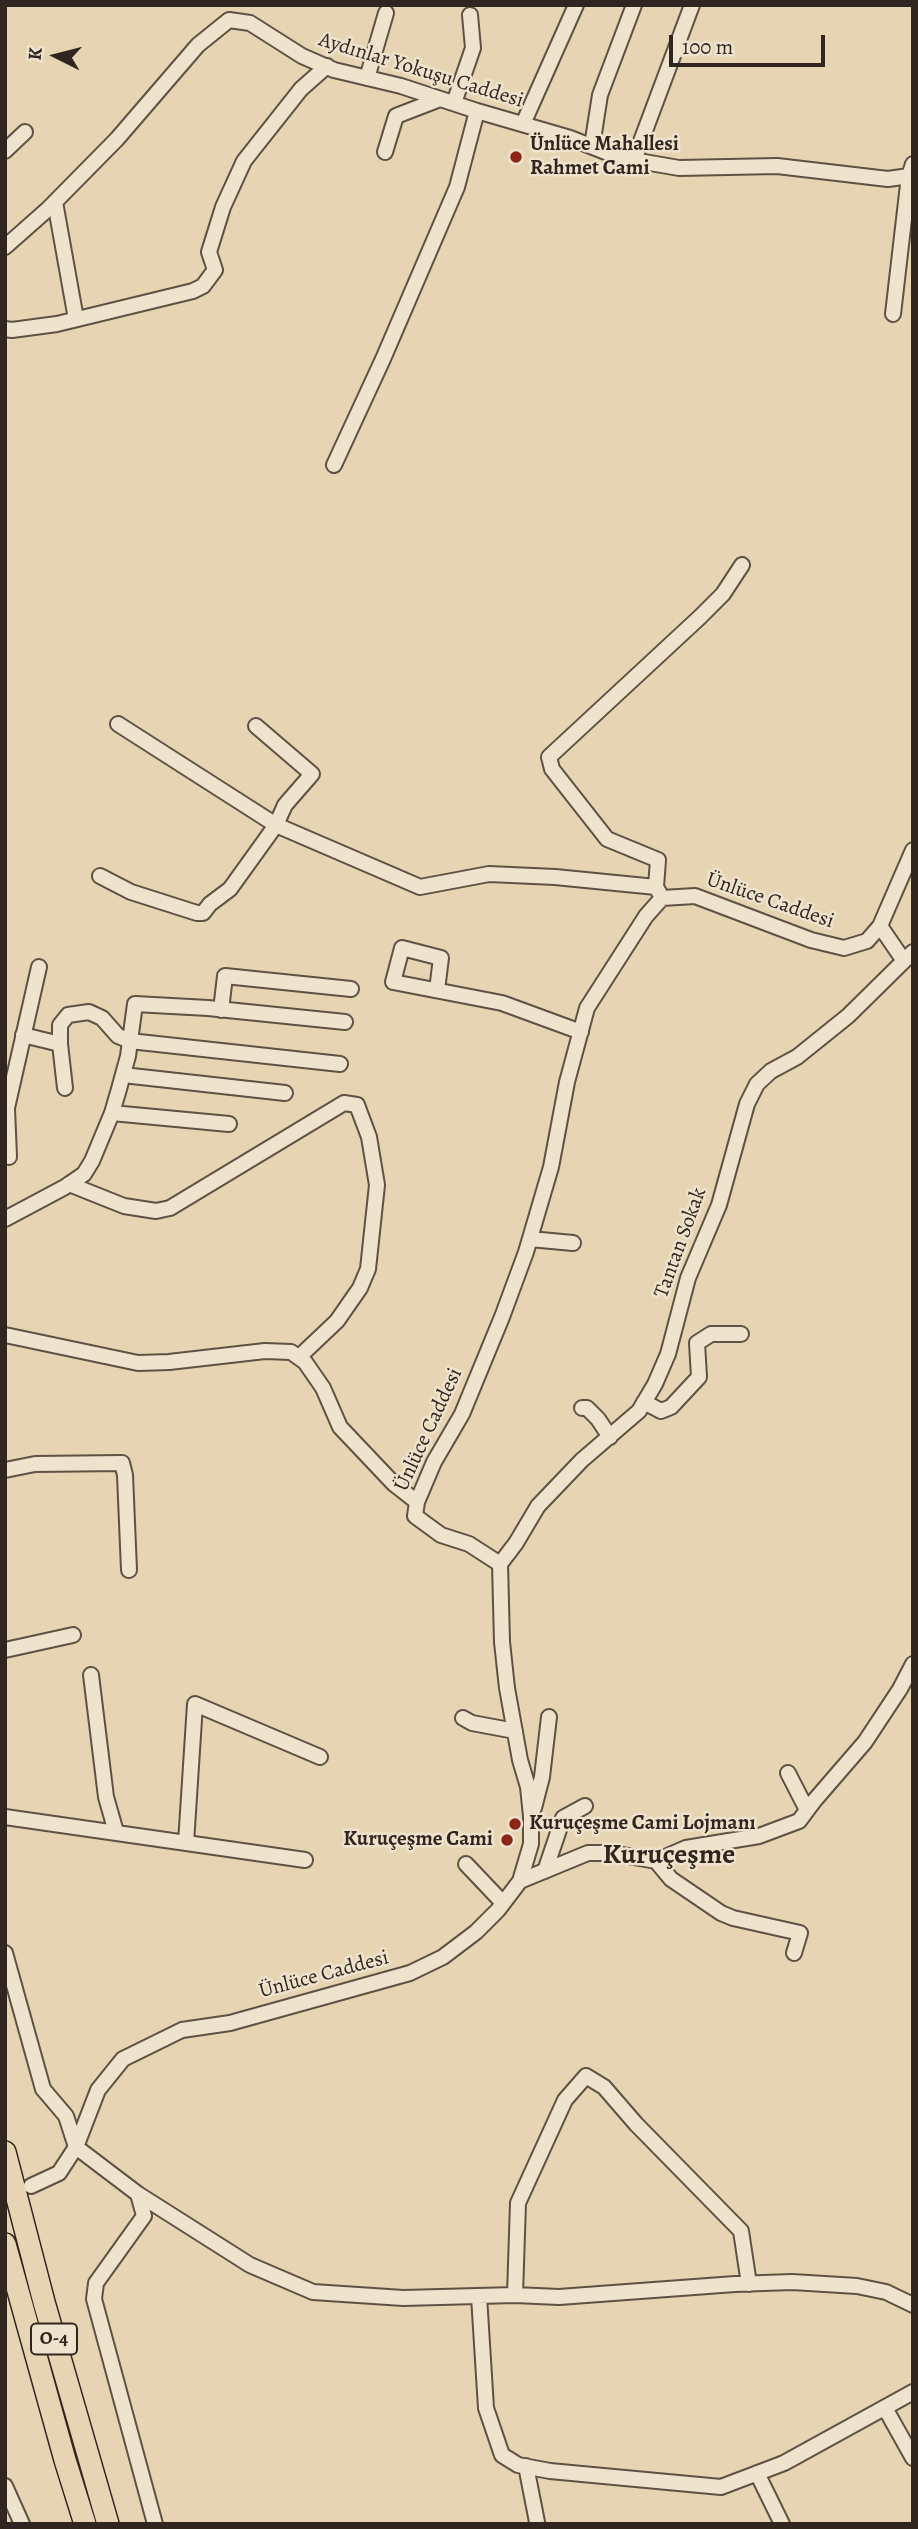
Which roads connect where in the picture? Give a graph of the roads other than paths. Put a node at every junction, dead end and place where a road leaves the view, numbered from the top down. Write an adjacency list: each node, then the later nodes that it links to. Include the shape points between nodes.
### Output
1 (576, 5): 10 (street)
2 (634, 5): 12 (street, via 600,95)
3 (692, 5): 15 (street)
4 (386, 13): 7 (street)
5 (470, 15): 8 (street, via 473,48)
6 (327, 66): 7 (street, Aydınlar Yokuşu Caddesi); 17 (street, Aydınlar Yokuşu Caddesi, via 250,23 229,20 198,45); 20 (street, via 302,89 244,161 209,252 215,270 203,285)
7 (367, 78): 8 (street, Aydınlar Yokuşu Caddesi)
8 (447, 101): 9 (street, Aydınlar Yokuşu Caddesi); 14 (street, via 396,116)
9 (477, 111): 10 (street, Aydınlar Yokuşu Caddesi); 22 (street, via 457,187)
10 (523, 124): 12 (street, Aydınlar Yokuşu Caddesi)
11 (25, 132): 13 (street)
12 (592, 146): 15 (street, Aydınlar Yokuşu Caddesi)
13 (5, 151)
14 (385, 152)
15 (634, 160): 16 (street, Aydınlar Yokuşu Caddesi, via 679,168 777,166 888,178)
16 (911, 170): 19 (street)
17 (55, 202): 18 (street, Aydınlar Yokuşu Caddesi); 20 (street)
18 (5, 247)
19 (892, 314)
20 (76, 319): 21 (street)
21 (5, 329)
22 (334, 465)
23 (743, 565): 29 (street, via 700,618 549,757 552,769 607,839 657,860)
24 (118, 724): 26 (street)
25 (256, 726): 26 (street, via 312,774 285,805)
26 (276, 825): 28 (street, via 230,889 203,914 158,903); 29 (street, via 420,887 489,874 555,877)
27 (913, 850): 30 (street)
28 (100, 876)
29 (659, 892): 30 (street, Ünlüce Caddesi, via 695,896 844,948 867,941); 37 (street, Ünlüce Caddesi, via 587,1008)
30 (880, 926): 31 (street)
31 (909, 957): 54 (street, Tantan Sokak, via 848,1016 757,1084 747,1104 719,1205 688,1278)
32 (39, 967): 38 (street)
33 (351, 989): 35 (street, via 225,976)
34 (437, 990): 37 (street, via 502,1003)
35 (221, 1010): 36 (street); 39 (street, via 135,1004)
36 (345, 1023)
37 (581, 1031): 50 (street, Ünlüce Caddesi)
38 (23, 1035): 40 (street); 47 (street, via 7,1108)
39 (130, 1041): 40 (street, via 89,1012 68,1014 60,1025); 41 (street); 42 (street)
40 (60, 1044): 43 (street)
41 (341, 1064)
42 (123, 1075): 44 (street); 45 (street)
43 (65, 1088)
44 (285, 1093)
45 (113, 1113): 46 (street); 48 (street, via 92,1161)
46 (229, 1124)
47 (9, 1157)
48 (69, 1184): 49 (street); 56 (street, via 124,1206 156,1211 170,1208 344,1103 357,1105 369,1137 377,1185 368,1269 337,1321)
49 (5, 1219)
50 (530, 1239): 51 (street); 61 (street, Ünlüce Caddesi, via 462,1414)
51 (573, 1243)
52 (741, 1334): 55 (street, via 711,1334)
53 (5, 1335): 56 (street, via 138,1363 265,1351 292,1352)
54 (673, 1335): 55 (street); 57 (street, Tantan Sokak)
55 (697, 1343): 57 (street, via 699,1377 671,1407 662,1411)
56 (299, 1357): 61 (street, via 323,1388 340,1426)
57 (644, 1402): 59 (street, Tantan Sokak)
58 (583, 1408): 59 (street)
59 (610, 1437): 62 (street, Tantan Sokak, via 538,1506)
60 (5, 1470): 63 (street, via 35,1464 122,1463)
61 (416, 1502): 62 (street, Ünlüce Caddesi, via 415,1516 426,1526)
62 (500, 1564): 70 (street, Ünlüce Caddesi, via 502,1642)
63 (129, 1570)
64 (73, 1635): 65 (street)
65 (5, 1650)
66 (913, 1664): 74 (street, via 865,1742)
67 (91, 1675): 77 (street, via 106,1797)
68 (549, 1717): 75 (street, via 542,1777)
69 (463, 1718): 70 (street)
70 (515, 1731): 75 (street, Ünlüce Caddesi)
71 (320, 1757): 78 (street, via 195,1704)
72 (788, 1773): 74 (street)
73 (585, 1807): 82 (street, via 563,1818)
74 (807, 1810): 80 (street, via 799,1821 759,1836 685,1847)
75 (531, 1816): 83 (street, Ünlüce Caddesi, via 531,1844)
76 (5, 1817): 77 (street)
77 (116, 1832): 78 (street)
78 (186, 1843): 79 (street)
79 (305, 1860)
80 (656, 1861): 82 (street, via 588,1853); 86 (street, via 671,1879 721,1913 800,1933)
81 (466, 1864): 84 (street)
82 (545, 1871): 83 (street)
83 (520, 1881): 84 (street, Ünlüce Caddesi)
84 (503, 1903): 87 (street, Ünlüce Caddesi, via 443,1957 410,1973 229,2023 182,2030 123,2059 99,2090)
85 (5, 1953): 87 (street, via 43,2090 66,2116)
86 (794, 1953)
87 (76, 2147): 89 (street, Ünlüce Caddesi, via 59,2173); 90 (street)
88 (5, 2152): 105 (highway, O-4)
89 (31, 2186)
90 (138, 2194): 94 (street, via 250,2265 313,2292 403,2298); 106 (street, via 144,2216 96,2283 94,2299)
91 (5, 2244): 104 (highway, O-4)
92 (749, 2284): 93 (street, via 559,2297); 93 (street, via 741,2231 604,2087 586,2076 565,2100 518,2203); 95 (street, via 857,2286 886,2292)
93 (515, 2295): 94 (street)
94 (479, 2296): 99 (street, via 486,2409 502,2455)
95 (913, 2305)
96 (913, 2392): 97 (street)
97 (886, 2408): 98 (street); 100 (street)
98 (913, 2458)
99 (526, 2466): 100 (street, via 721,2487); 102 (street)
100 (757, 2473): 107 (street)
101 (5, 2486): 103 (street)
102 (537, 2522)
103 (22, 2524)
104 (85, 2524)
105 (108, 2524)
106 (155, 2524)
107 (782, 2524)

